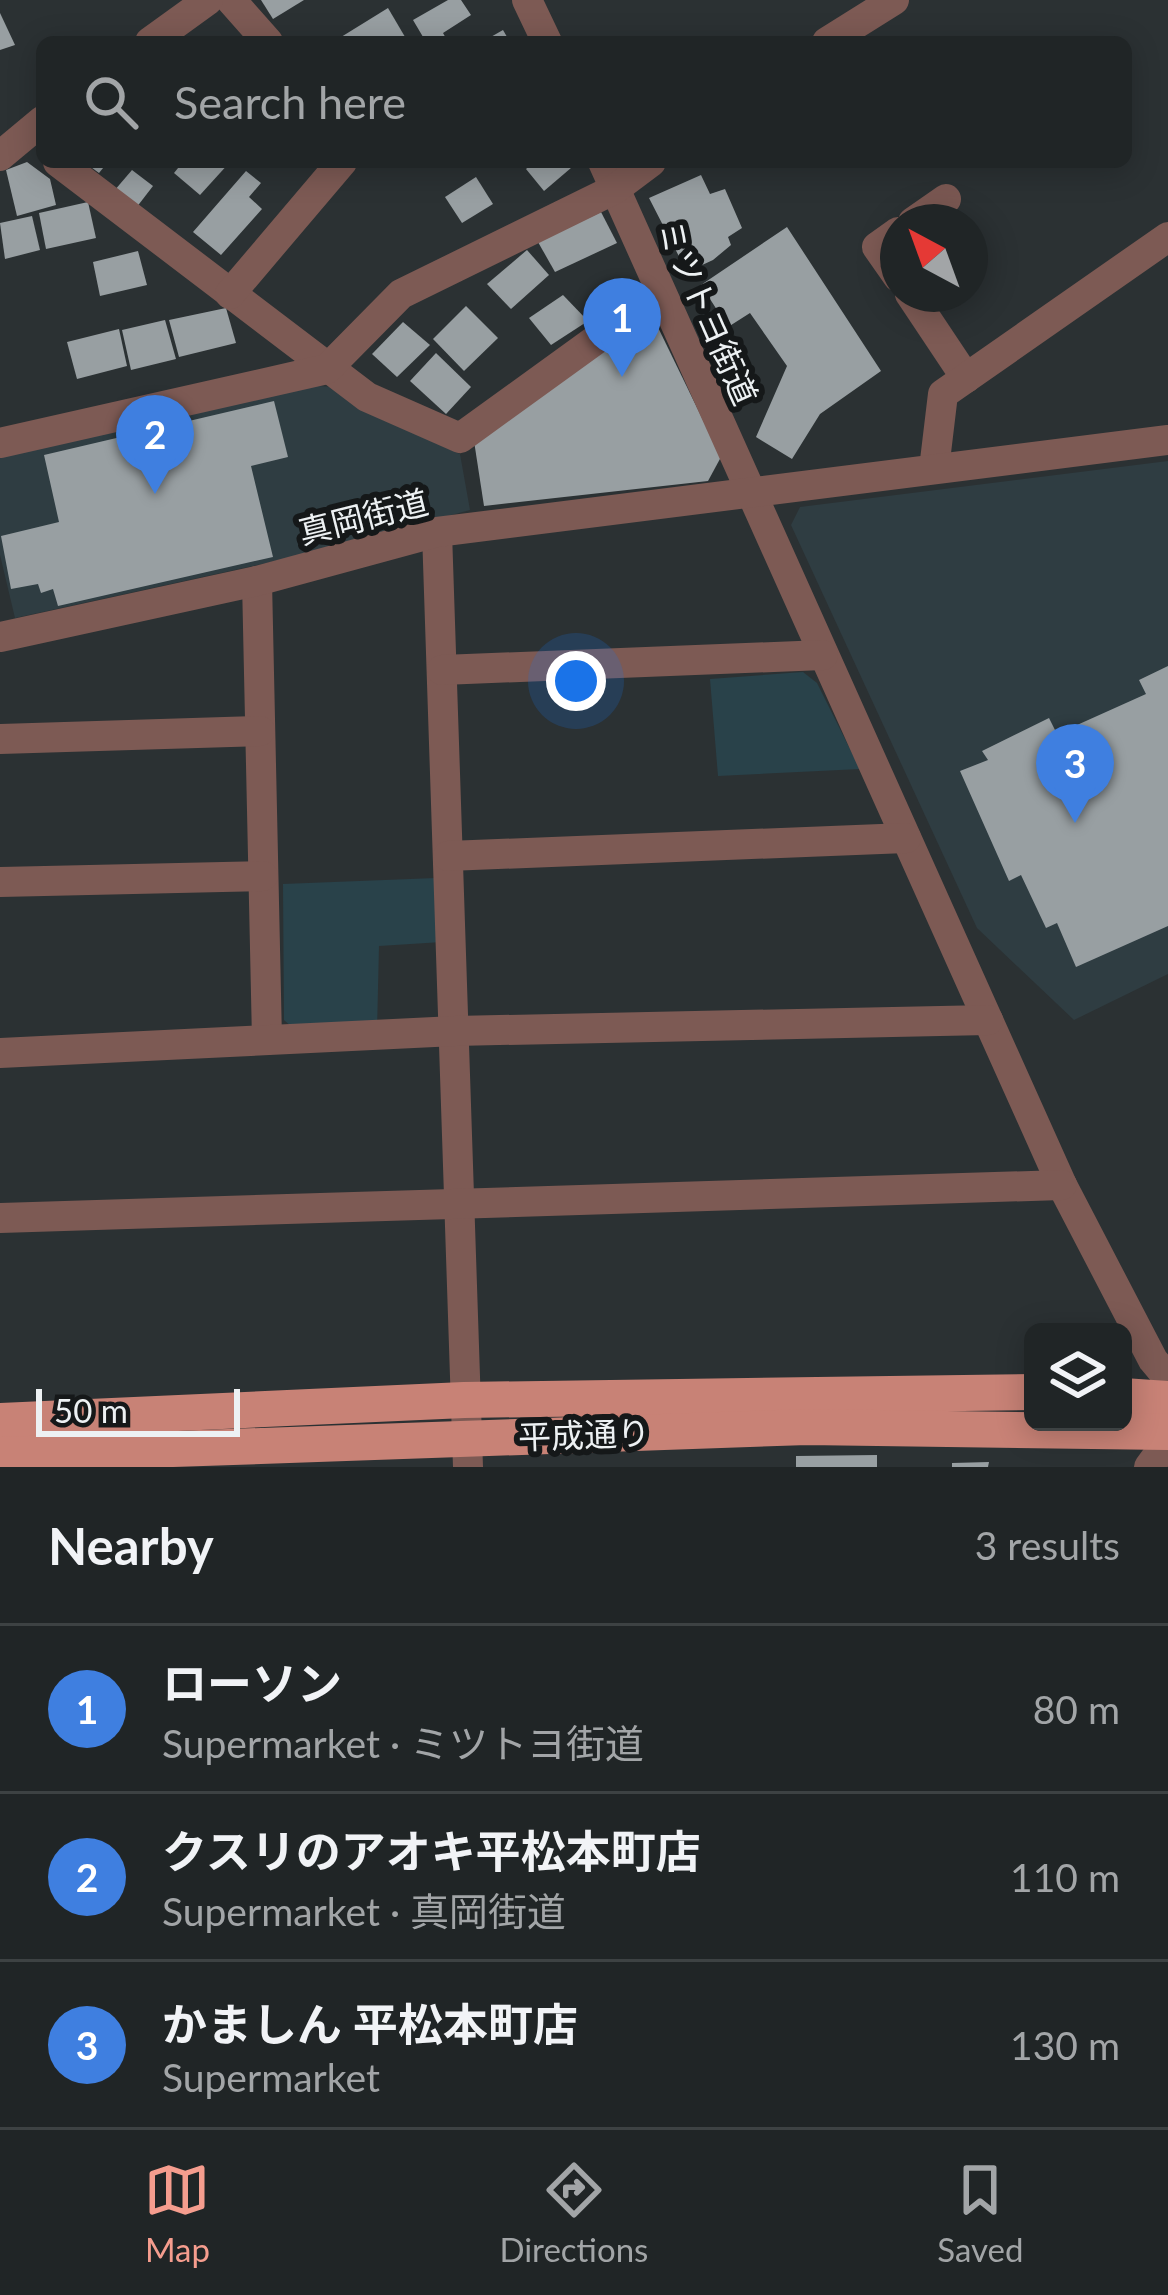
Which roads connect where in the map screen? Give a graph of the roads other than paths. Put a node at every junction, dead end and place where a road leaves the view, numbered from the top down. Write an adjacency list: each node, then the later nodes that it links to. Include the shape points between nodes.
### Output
1 (208, 0): 5 (street)
2 (231, 0): 6 (street)
3 (527, 0): 7 (street)
4 (893, 0): 8 (street)
5 (158, 36)
6 (263, 36)
7 (544, 36)
8 (836, 36)
9 (66, 168): 15 (street)
10 (337, 168): 15 (street)
11 (609, 175): 16 (street, ミツトヨ街道); 18 (street, via 401,294)
12 (946, 199): 13 (street)
13 (939, 204)
14 (1168, 237): 19 (street)
15 (230, 294): 18 (street)
16 (659, 294): 18 (street, via 460,438 367,397); 23 (street, ミツトヨ街道)
17 (922, 312): 19 (street)
18 (327, 368): 21 (street)
19 (966, 377): 22 (street, via 943,394)
20 (1168, 440): 22 (street, 真岡街道)
21 (0, 443)
22 (934, 469): 23 (street, 真岡街道)
23 (749, 491): 24 (street, 真岡街道); 27 (street, ミツトヨ街道)
24 (437, 532): 25 (street, 真岡街道); 28 (street)
25 (257, 581): 26 (street, 真岡街道); 29 (street)
26 (0, 637)
27 (824, 656): 28 (street); 31 (street, ミツトヨ街道)
28 (442, 670): 32 (street)
29 (260, 730): 30 (street); 33 (street)
30 (0, 739)
31 (906, 838): 32 (street); 35 (street, ミツトヨ街道)
32 (448, 856): 36 (street)
33 (263, 876): 34 (street); 37 (street)
34 (0, 882)
35 (988, 1020): 36 (street); 39 (street, ミツトヨ街道)
36 (455, 1031): 37 (street); 40 (street)
37 (267, 1040): 38 (street)
38 (0, 1053)
39 (1062, 1185): 40 (street); 42 (street, ミツトヨ街道)
40 (461, 1202): 41 (street); 46 (street)
41 (0, 1218)
42 (1168, 1378)
43 (1024, 1392): 46 (main road, 平成通り)
44 (1132, 1397): 45 (main road)
45 (1168, 1399)
46 (464, 1400): 47 (main road, 平成通り); 50 (street)
47 (0, 1420)
48 (1168, 1432): 50 (main road, 平成通り, via 807,1427)
49 (1168, 1442): 52 (street)
50 (468, 1453): 51 (main road, 平成通り)
51 (0, 1455)
52 (1150, 1467)

